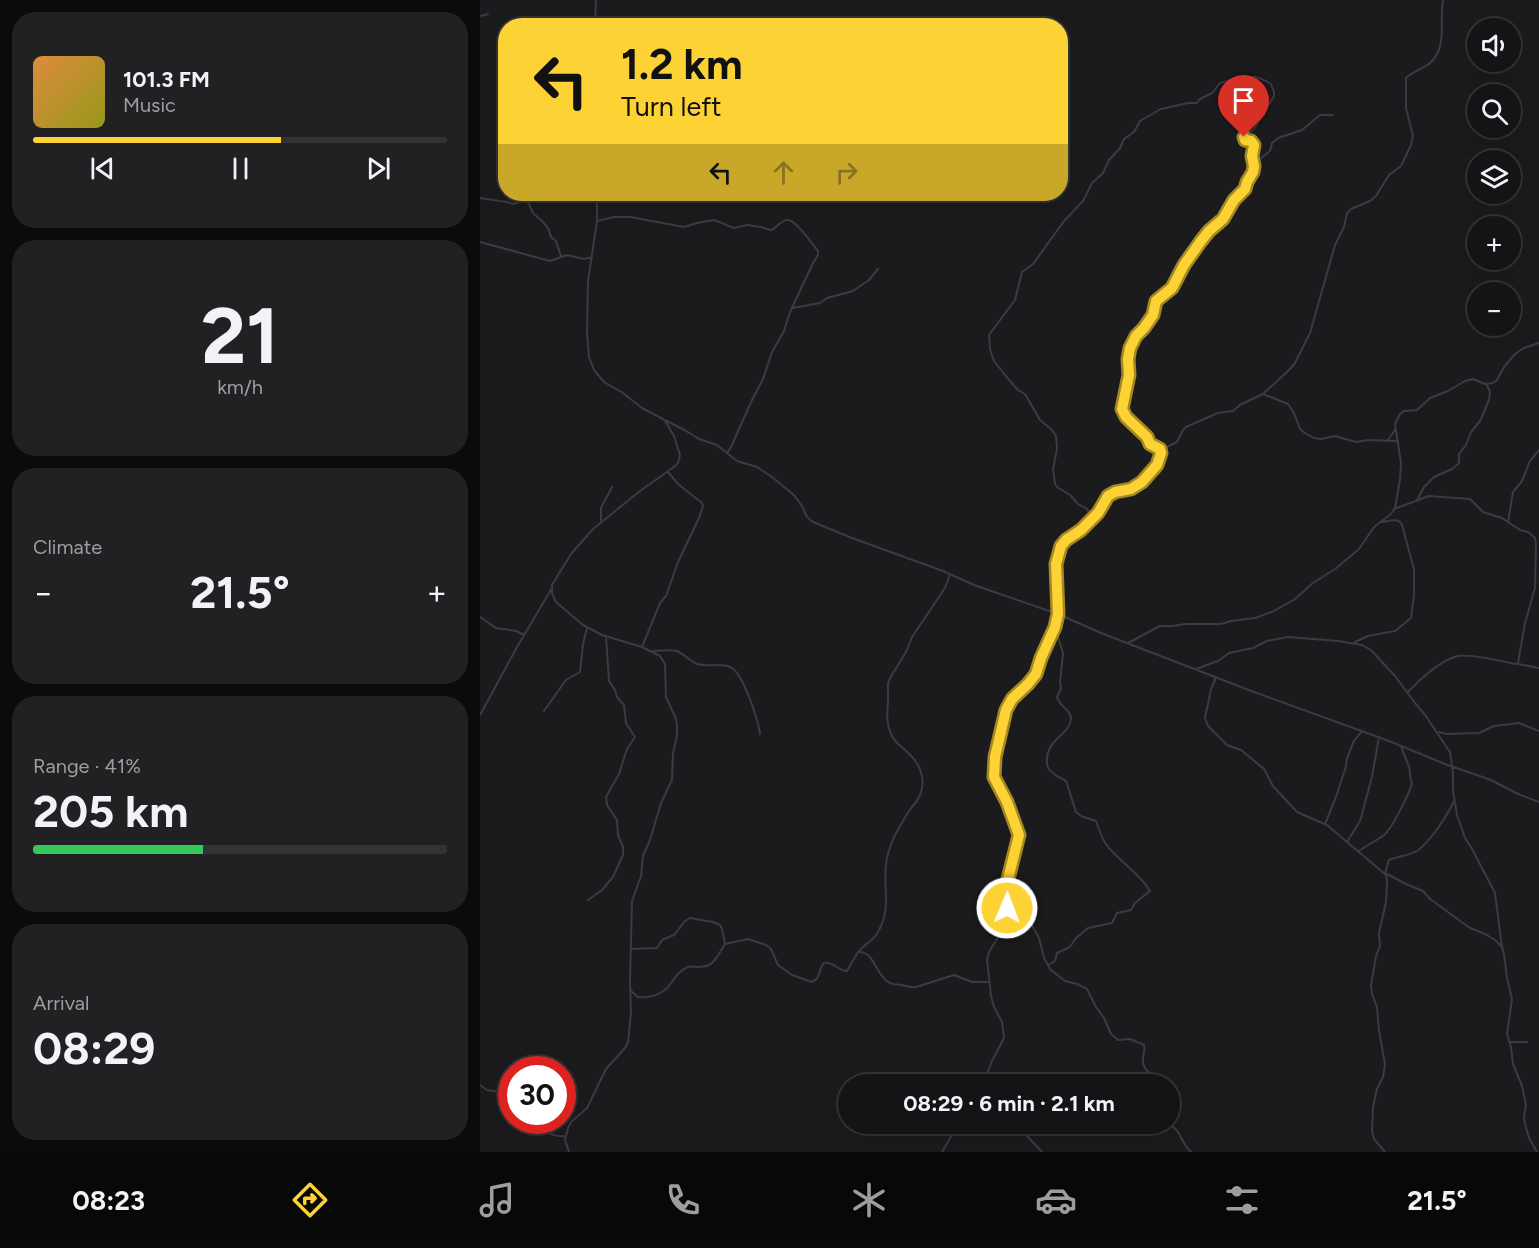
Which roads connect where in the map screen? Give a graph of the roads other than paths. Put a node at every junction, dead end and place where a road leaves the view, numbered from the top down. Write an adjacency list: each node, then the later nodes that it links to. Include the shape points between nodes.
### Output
1 (596, 0): 5 (street)
2 (1443, 0): 20 (street, via 1439,51 1428,64 1406,78 1411,146 1401,166 1389,175 1376,196 1347,213 1308,337 1291,368)
3 (488, 14): 4 (street)
4 (480, 16)
5 (595, 18)
6 (1333, 115): 7 (street, via 1320,116 1302,130 1276,140)
7 (1254, 166): 27 (street, via 1245,189 1201,241 1172,288 1156,301 1153,315 1130,348 1122,409); 32 (street, via 1254,145 1244,137 1254,129 1274,94 1271,84 1258,78 1242,77 1220,83 1197,103 1161,109 1143,119 1122,142 1085,198 1022,272 1015,300 989,335 994,361 1056,436 1055,484 1087,509)
8 (480, 198): 9 (street, via 513,204)
9 (518, 201)
10 (526, 201): 14 (street, via 548,228)
11 (597, 201): 12 (street)
12 (597, 221): 15 (street); 17 (street, via 630,217 684,227 714,220 735,228 747,225 771,230 785,220 792,221 818,252)
13 (480, 242): 14 (street, via 550,261)
14 (561, 257): 15 (street)
15 (592, 258): 21 (street, via 587,323 591,364 604,382)
16 (878, 270): 17 (street, via 853,291)
17 (793, 308): 26 (street)
18 (1539, 343): 19 (street, via 1517,353 1497,380)
19 (1487, 385): 22 (street, via 1473,379 1465,381 1429,399 1418,410 1401,413); 30 (street, via 1489,400 1459,454 1458,464 1434,477)
20 (1263, 394): 23 (street, via 1286,402 1301,431 1314,438); 27 (street, via 1233,411 1186,427 1177,442)
21 (663, 419): 26 (street); 28 (street, via 680,455)
22 (1395, 430): 23 (street); 24 (street)
23 (1388, 440): 24 (street)
24 (1396, 441): 31 (street, via 1401,473)
25 (1539, 450): 34 (street, via 1513,492)
26 (727, 453): 36 (street, via 776,479 798,499 810,520)
27 (1161, 453): 32 (street, via 1156,467 1142,482 1112,494)
28 (668, 472): 33 (street); 46 (street, via 703,506)
29 (612, 487): 33 (street, via 601,509)
30 (1417, 500): 31 (street); 34 (street, via 1429,496 1470,499 1483,512)
31 (1394, 509): 35 (street)
32 (1090, 520): 38 (street, via 1065,541 1057,556)
33 (601, 522): 37 (street, via 571,554)
34 (1508, 522): 48 (street, via 1528,532 1536,544 1535,588)
35 (1379, 523): 44 (street, via 1357,552 1274,611 1221,624 1160,627); 45 (street, via 1397,520 1402,525 1414,569 1411,616 1395,631)
36 (950, 574): 38 (street); 75 (street, via 888,683 886,718 890,734 916,762 924,785 887,855 886,914 876,935)
37 (552, 588): 41 (street, via 560,606); 42 (street)
38 (1058, 614): 40 (street); 44 (street)
39 (480, 617): 42 (street, via 496,628)
40 (1055, 627): 71 (street, via 1036,674 1009,702 995,757 994,780 1019,835 1006,887); 76 (street, via 1063,653 1057,697 1071,717 1049,748 1048,767 1066,781 1076,812 1096,821 1105,843 1150,891 1131,909 1117,913 1112,923 1086,929)
41 (587, 628): 43 (street); 53 (street, via 579,673 566,680)
42 (524, 634): 54 (street)
43 (606, 636): 46 (street); 70 (street, via 609,681 624,705 626,723 635,736 606,797 617,820 623,855 613,877)
44 (1128, 643): 50 (street)
45 (1353, 643): 50 (street, via 1288,637 1228,653); 52 (street, via 1371,650)
46 (642, 647): 47 (street)
47 (653, 651): 58 (street, via 677,651 699,664 733,668 753,708); 74 (street, via 665,664 666,697 676,719 677,735 672,780 643,856 632,901)
48 (1518, 664): 49 (street); 52 (street, via 1456,657)
49 (1539, 668)
50 (1196, 669): 51 (street)
51 (1214, 676): 56 (street); 66 (street, via 1207,724 1227,745 1264,769 1273,786 1297,812)
52 (1407, 692): 57 (street)
53 (544, 711)
54 (480, 715)
55 (1539, 730): 59 (street, via 1519,723 1494,726 1479,733)
56 (1362, 731): 60 (street); 66 (street, via 1347,758)
57 (1438, 732): 59 (street); 61 (street)
58 (760, 734)
59 (1445, 734): 61 (street)
60 (1379, 737): 62 (street); 67 (street, via 1362,814)
61 (1441, 737): 63 (street, via 1450,752)
62 (1401, 746): 63 (street); 68 (street, via 1412,783 1410,789 1386,833)
63 (1452, 766): 64 (street); 65 (street)
64 (1455, 800): 69 (street, via 1428,840 1415,851 1389,860); 73 (street, via 1465,838 1496,896)
65 (1539, 802)
66 (1325, 824): 67 (street)
67 (1347, 842): 68 (street)
68 (1358, 852): 69 (street)
69 (1385, 873): 73 (street, via 1423,891 1470,928); 96 (street, via 1386,902 1371,985 1385,1064 1372,1108 1372,1131)
70 (588, 900)
71 (1008, 912): 76 (street, via 1030,921); 77 (street, via 1004,929 988,956)
72 (725, 944): 74 (street, via 720,925 690,918 657,948); 75 (street, via 748,939 766,945 778,965 812,982 824,963 847,971); 79 (street, via 712,963 685,968 662,993)
73 (1502, 947): 81 (street, via 1512,999 1506,1032)
74 (631, 949): 78 (street)
75 (858, 952): 77 (street, via 867,953 886,980 896,985 916,987 954,975 972,982)
76 (1048, 965): 84 (street, via 1062,979 1087,989 1111,1035 1119,1041 1130,1039 1144,1045 1144,1067)
77 (989, 982): 83 (street, via 1004,1038)
78 (630, 988): 79 (street); 80 (street)
79 (638, 997): 80 (street)
80 (631, 1000): 91 (street, via 627,1045 607,1067 589,1105 571,1122)
81 (1510, 1042): 82 (street); 97 (street, via 1526,1105 1525,1122)
82 (1527, 1042)
83 (987, 1074)
84 (1151, 1074)
85 (480, 1085): 86 (street)
86 (498, 1092)
87 (551, 1134): 91 (street)
88 (952, 1134): 93 (street)
89 (1024, 1134): 94 (street)
90 (1179, 1134): 95 (street)
91 (566, 1136): 92 (street)
92 (569, 1152)
93 (942, 1152)
94 (1042, 1152)
95 (1191, 1152)
96 (1385, 1152)
97 (1537, 1152)

